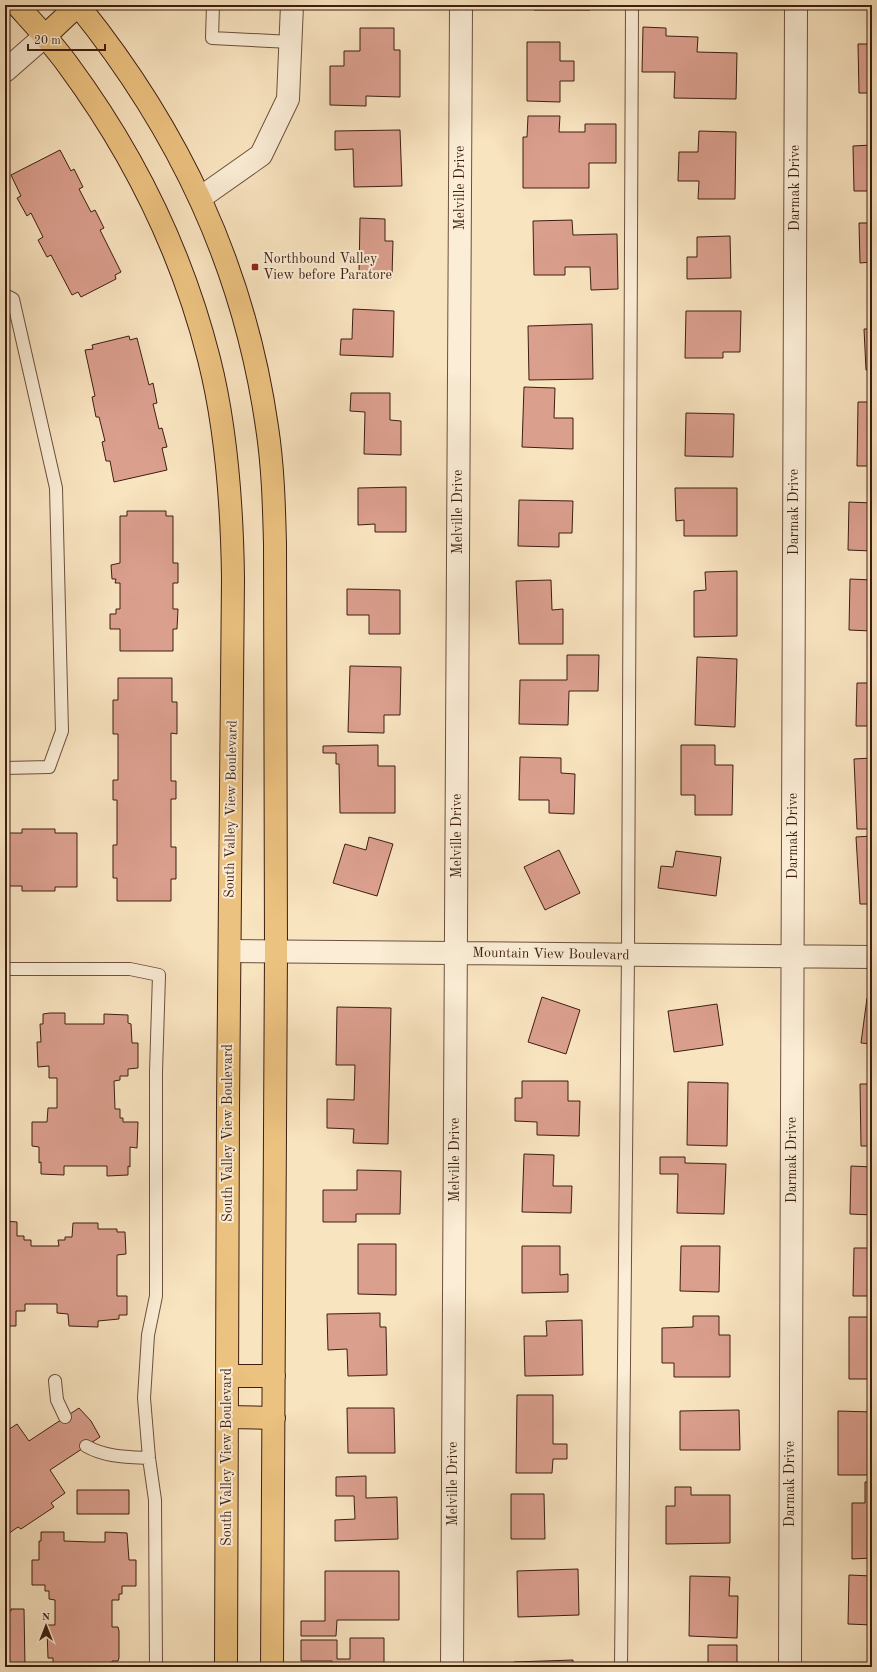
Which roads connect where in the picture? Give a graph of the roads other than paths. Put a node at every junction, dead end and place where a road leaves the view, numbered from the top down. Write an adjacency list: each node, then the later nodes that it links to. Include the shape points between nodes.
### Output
1 (17, 5): 8 (main road, South Valley View Boulevard)
2 (78, 5): 8 (main road); 11 (main road, via 108,42 142,93 177,149)
3 (213, 5): 9 (lane, via 212,38)
4 (292, 5): 9 (street)
5 (461, 5): 16 (street, Melville Drive)
6 (632, 5): 17 (lane)
7 (796, 5): 18 (street, Darmak Drive)
8 (45, 36): 10 (street); 14 (main road, South Valley View Boulevard, via 68,64 126,152 146,189 181,270 209,359 226,451 232,532)
9 (291, 42): 11 (street, via 288,99 261,155)
10 (5, 71)
11 (200, 198): 15 (main road, via 230,271 248,331 267,427 273,478)
12 (5, 295): 13 (lane, via 13,299 56,488 62,731 49,767)
13 (5, 768)
14 (230, 951): 15 (street, Mountain View Boulevard); 21 (main road, South Valley View Boulevard)
15 (276, 951): 16 (street, Mountain View Boulevard); 22 (main road)
16 (456, 953): 17 (street, Mountain View Boulevard); 32 (street, Melville Drive)
17 (628, 954): 18 (street, Mountain View Boulevard); 33 (lane)
18 (792, 956): 19 (street, Mountain View Boulevard); 34 (street, Darmak Drive)
19 (872, 956)
20 (5, 969): 28 (lane, via 130,968 159,975 156,1072 156,1296 148,1335 144,1398)
21 (227, 1376): 22 (main road); 25 (main road, South Valley View Boulevard)
22 (274, 1376): 26 (main road)
23 (55, 1381): 24 (lane, via 57,1400)
24 (65, 1417)
25 (227, 1418): 26 (main road); 30 (main road, South Valley View Boulevard)
26 (274, 1418): 31 (main road)
27 (86, 1446): 28 (lane, via 94,1451 118,1456)
28 (148, 1458): 29 (lane, via 155,1500)
29 (156, 1667)
30 (226, 1667)
31 (272, 1667)
32 (452, 1667)
33 (621, 1667)
34 (790, 1667)

